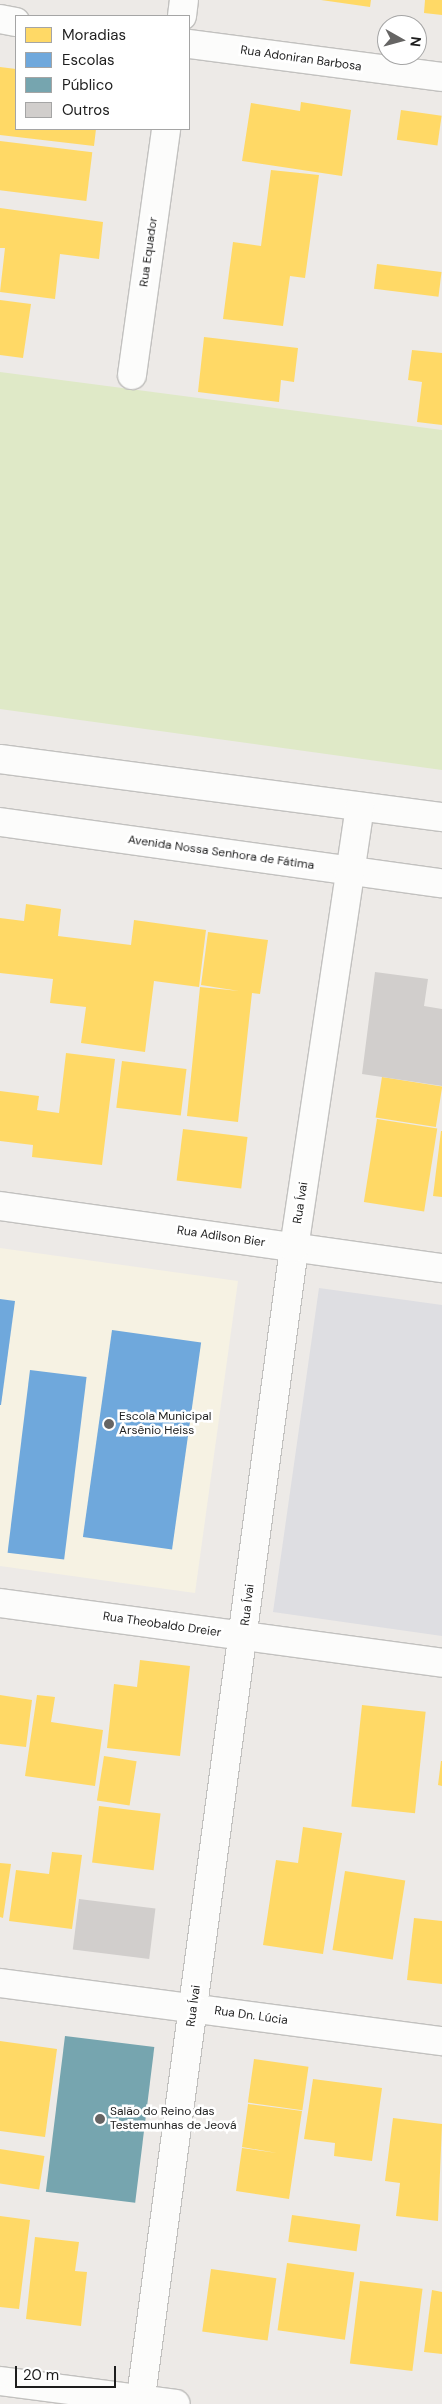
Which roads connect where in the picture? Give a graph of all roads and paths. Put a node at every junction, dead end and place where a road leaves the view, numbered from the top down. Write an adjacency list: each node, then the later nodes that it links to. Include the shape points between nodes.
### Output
1 (184, 0): 2 (street)
2 (182, 15)
3 (0, 19): 4 (street)
4 (15, 22)
5 (190, 44): 6 (street, Rua Adoniran Barbosa)
6 (442, 78)
7 (166, 130): 8 (street, Rua Equador)
8 (132, 375)
9 (0, 759): 10 (street)
10 (360, 807): 11 (street); 13 (street, Rua Ívai)
11 (442, 817)
12 (0, 822): 13 (street, Avenida Nossa Senhora de Fátima)
13 (352, 870): 14 (street, Avenida Nossa Senhora de Fátima); 16 (street, Rua Ívai)
14 (442, 883)
15 (0, 1206): 16 (street, Rua Adilson Bier)
16 (294, 1248): 17 (street, Rua Adilson Bier); 19 (street, Rua Ívai)
17 (442, 1268)
18 (0, 1603): 19 (street, Rua Theobaldo Dreier)
19 (244, 1636): 20 (street, Rua Theobaldo Dreier); 22 (street, Rua Ívai)
20 (442, 1663)
21 (0, 1983): 22 (street, Rua Dn. Lúcia)
22 (194, 2008): 23 (street, Rua Dn. Lúcia); 25 (street, Rua Ívai)
23 (442, 2041)
24 (0, 2381): 25 (street)
25 (140, 2402): 26 (street)
26 (176, 2404)

